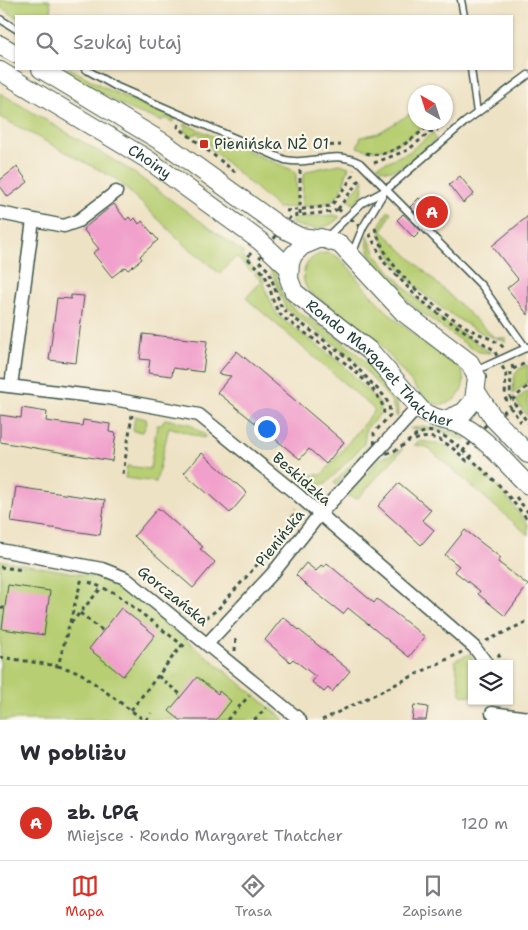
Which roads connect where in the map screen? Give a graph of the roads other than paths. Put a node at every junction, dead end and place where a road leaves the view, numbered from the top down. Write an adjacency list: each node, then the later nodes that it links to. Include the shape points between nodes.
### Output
1 (462, 0): 2 (lane)
2 (464, 15)
3 (0, 19): 4 (lane)
4 (15, 28)
5 (0, 45): 6 (street)
6 (15, 53)
7 (43, 70): 17 (street, Choiny, via 164,143 282,228 300,237)
8 (87, 70): 13 (lane, via 115,86 284,160 300,163 342,156 360,163)
9 (471, 70): 12 (lane)
10 (0, 71): 19 (street, Choiny, via 134,150 263,254)
11 (528, 75): 12 (lane)
12 (477, 114): 13 (lane)
13 (386, 190): 17 (lane, via 373,196); 18 (lane, via 363,227); 20 (lane, via 482,286)
14 (116, 192): 16 (street, via 78,221 64,226)
15 (0, 213): 16 (street)
16 (33, 220): 22 (street)
17 (321, 239): 18 (street, via 340,244); 19 (street, via 298,250)
18 (352, 254): 21 (street, via 399,308 466,358)
19 (289, 268): 24 (street, Rondo Margaret Thatcher, via 290,283 297,296 370,351)
20 (527, 347): 21 (lane)
21 (475, 372): 23 (street, Rondo Margaret Thatcher)
22 (5, 385): 28 (street, Beskidzka, via 108,398 199,415)
23 (477, 393): 25 (street, Rondo Margaret Thatcher, via 468,409); 26 (street, via 494,419)
24 (418, 408): 25 (street, Rondo Margaret Thatcher); 28 (street, Pienińska)
25 (446, 420): 27 (street, via 472,432)
26 (528, 454)
27 (528, 485)
28 (319, 515): 30 (street, Pienińska, via 273,573); 31 (street, Beskidzka, via 474,646)
29 (0, 550): 30 (street, Gorczańska, via 83,572 115,572)
30 (207, 644): 34 (street, Gorczańska)
31 (484, 660)
32 (492, 712): 33 (street)
33 (528, 718)
34 (300, 720)

